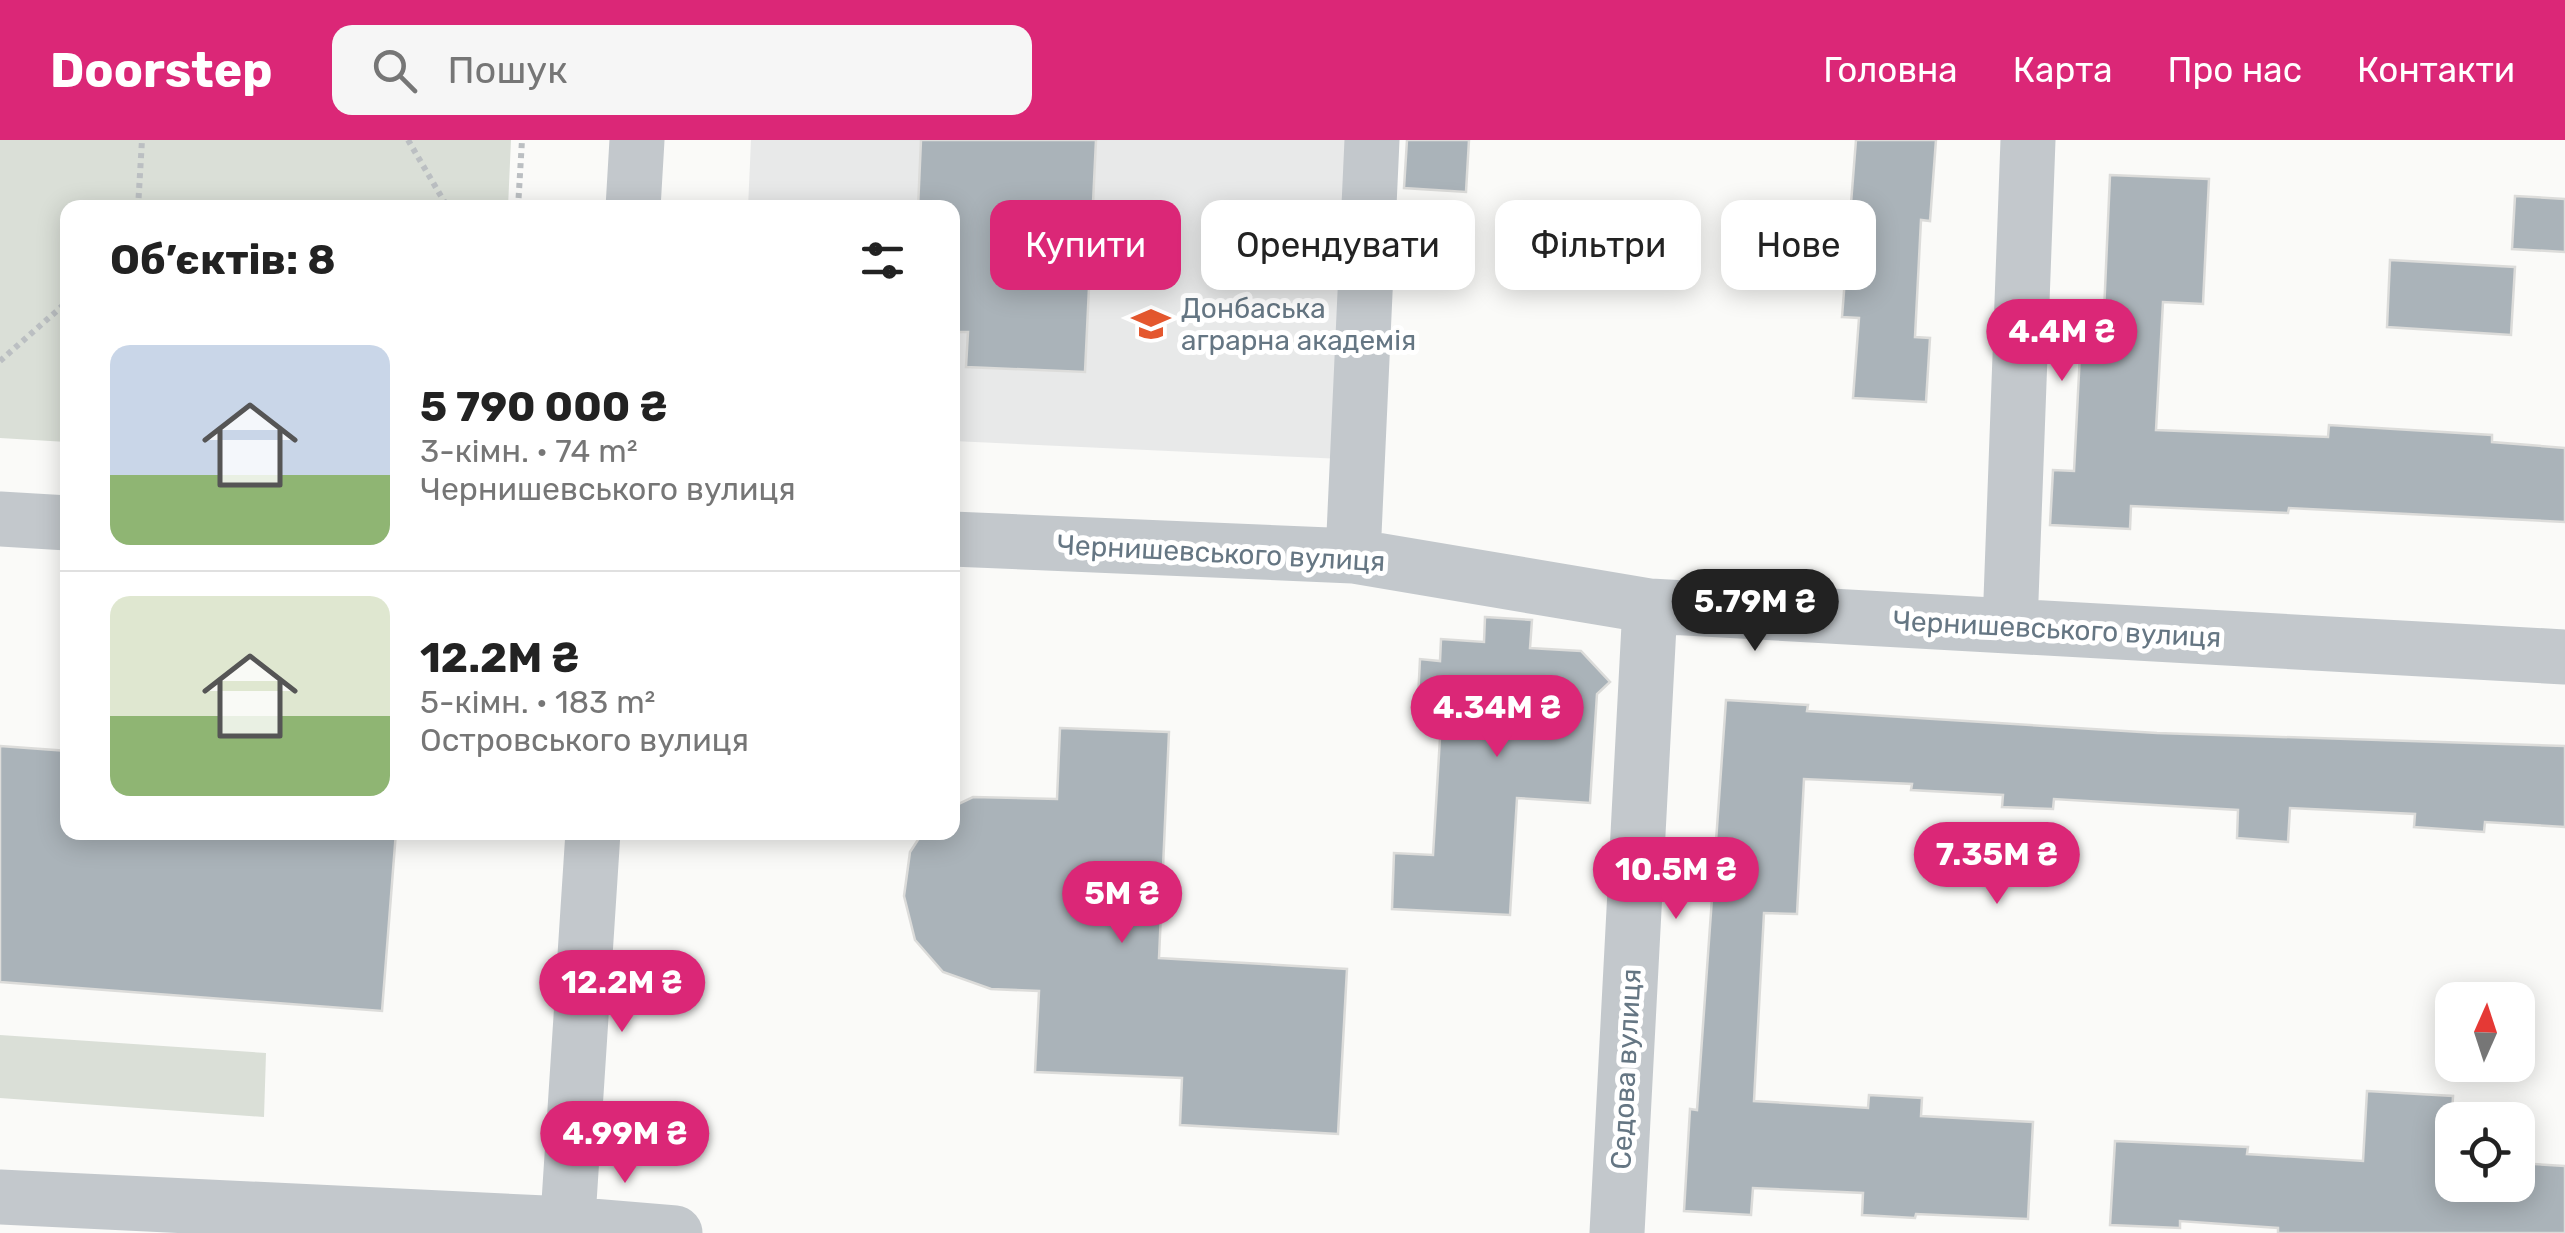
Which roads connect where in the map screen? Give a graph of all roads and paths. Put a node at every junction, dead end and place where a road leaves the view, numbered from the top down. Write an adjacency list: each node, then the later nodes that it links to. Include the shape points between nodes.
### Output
1 (142, 140): 7 (path)
2 (408, 140): 8 (path)
3 (522, 140): 9 (path)
4 (637, 140): 10 (street)
5 (1372, 140): 16 (street)
6 (2028, 140): 18 (street)
7 (138, 200)
8 (443, 200)
9 (518, 200)
10 (633, 200)
11 (60, 308): 12 (path)
12 (0, 362)
13 (0, 519): 14 (street)
14 (60, 523)
15 (960, 539): 16 (street, Чернишевського вулиця)
16 (1353, 556): 17 (street, Чернишевського вулиця)
17 (1650, 606): 18 (street, Чернишевського вулиця); 24 (street, Седова вулиця)
18 (2010, 626): 19 (street, Чернишевського вулиця)
19 (2565, 657)
20 (592, 840): 22 (street)
21 (0, 1198): 22 (street)
22 (567, 1228): 23 (street)
23 (675, 1233)
24 (1617, 1233)

